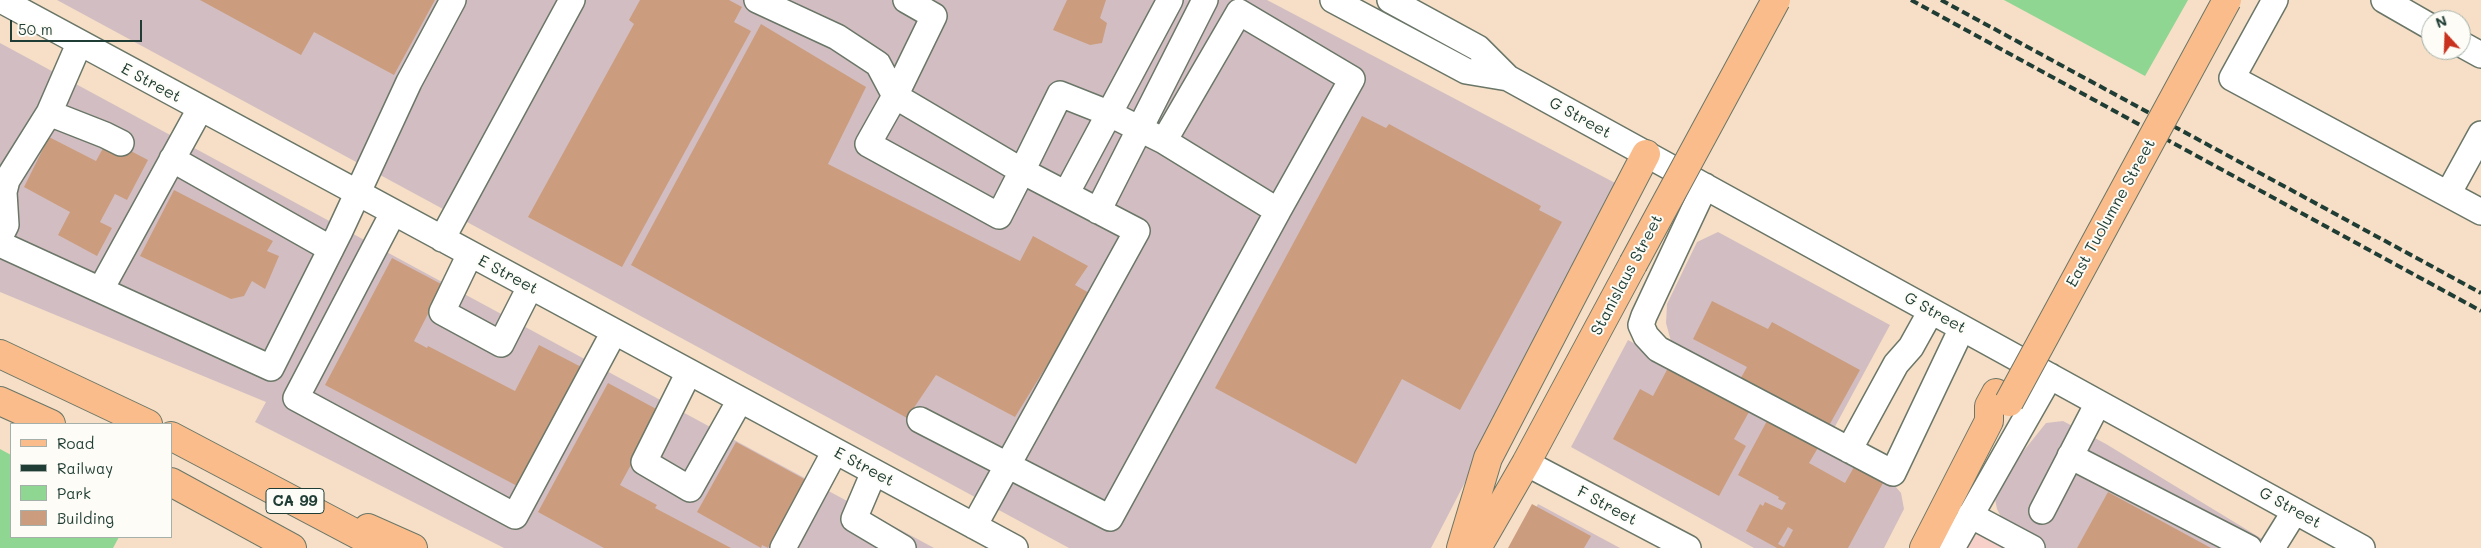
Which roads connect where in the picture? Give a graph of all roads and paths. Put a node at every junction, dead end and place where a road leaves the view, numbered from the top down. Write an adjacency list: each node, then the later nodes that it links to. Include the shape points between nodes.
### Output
1 (1, 0): 16 (street, E Street)
2 (453, 0): 30 (street, via 409,82)
3 (572, 0): 38 (street)
4 (757, 0): 18 (street, via 836,37 878,64)
5 (906, 0): 18 (street, via 934,16)
6 (1170, 0): 21 (street)
7 (1205, 0): 22 (street)
8 (1333, 0): 17 (street, G Street, via 1466,71)
9 (1390, 0): 17 (street, G Street, via 1478,48)
10 (1776, 0): 64 (main road, Stanislaus Street, bridge)
11 (2210, 0): 52 (main road, East Tuolumne Street)
12 (2227, 0): 52 (main road, East Tuolumne Street, bridge)
13 (2275, 0): 32 (street, via 2232,78)
14 (2384, 0): 15 (street)
15 (2421, 21)
16 (79, 44): 19 (street, E Street); 20 (street)
17 (1508, 78): 26 (street, G Street)
18 (895, 96): 28 (street); 28 (street, via 868,144 999,216)
19 (200, 109): 27 (street); 30 (street, E Street)
20 (49, 113): 24 (street); 37 (street, via 7,180 4,192 6,226)
21 (1108, 113): 22 (street); 28 (street, via 1060,94); 31 (street)
22 (1139, 130): 23 (street); 33 (street)
23 (1164, 141): 34 (street); 34 (street, via 1239,12 1352,79)
24 (121, 143)
25 (2478, 152): 32 (street)
26 (1646, 154): 29 (street, G Street); 79 (main road, via 1488,458)
27 (172, 158): 40 (street); 43 (street)
28 (1022, 171): 31 (street)
29 (1704, 186): 44 (street, G Street); 61 (street, via 1644,316 1641,325 1646,336 1658,349)
30 (358, 194): 36 (street, E Street); 40 (street)
31 (1066, 194): 33 (street)
32 (2453, 197): 35 (street)
33 (1098, 210): 65 (street, via 1137,231)
34 (1278, 211): 65 (street, via 1110,518)
35 (2481, 212)
36 (393, 213): 38 (street, E Street); 46 (street, via 296,398 515,516)
37 (0, 237)
38 (442, 239): 41 (street, E Street)
39 (0, 244): 43 (street)
40 (331, 249): 43 (street, via 271,368)
41 (470, 254): 42 (street, E Street); 42 (street, via 442,312 501,344)
42 (530, 287): 46 (street, E Street)
43 (101, 289)
44 (1931, 311): 45 (street, G Street); 47 (street)
45 (1962, 328): 49 (street); 51 (street, G Street)
46 (614, 332): 50 (street, E Street)
47 (1908, 351): 49 (street); 61 (street, via 1896,364)
48 (0, 354): 58 (main road)
49 (1942, 371): 61 (street, via 1893,473)
50 (689, 372): 53 (street, E Street); 53 (street, via 644,462 690,489)
51 (2050, 376): 55 (street, G Street); 70 (street)
52 (2003, 398): 82 (main road, East Tuolumne Street, via 2001,415 1990,420)
53 (740, 400): 60 (street, E Street)
54 (0, 401): 57 (main road)
55 (2098, 402): 63 (street); 69 (street, G Street)
56 (920, 420): 65 (street)
57 (49, 423)
58 (146, 423)
59 (172, 437): 62 (main road, CA 99)
60 (835, 450): 66 (street, E Street); 76 (street)
61 (1849, 450)
62 (206, 454): 74 (main road, CA 99); 75 (main road)
63 (2070, 456): 68 (street); 85 (street)
64 (1526, 463): 80 (main road, Stanislaus Street); 81 (street, F Street)
65 (1008, 464): 71 (street)
66 (874, 472): 71 (street, E Street); 77 (street, via 854,519)
67 (176, 485): 72 (main road); 73 (main road, CA 99)
68 (2042, 511)
69 (2295, 511): 86 (street); 87 (street, G Street)
70 (1970, 515): 83 (street); 84 (street)
71 (981, 536): 78 (street, E Street)
72 (273, 548)
73 (292, 548)
74 (383, 548)
75 (412, 548)
76 (783, 548)
77 (903, 548)
78 (1015, 548)
79 (1461, 548)
80 (1477, 548)
81 (1688, 548)
82 (1924, 548)
83 (1952, 548)
84 (2032, 548)
85 (2249, 548)
86 (2272, 548)
87 (2362, 548)

